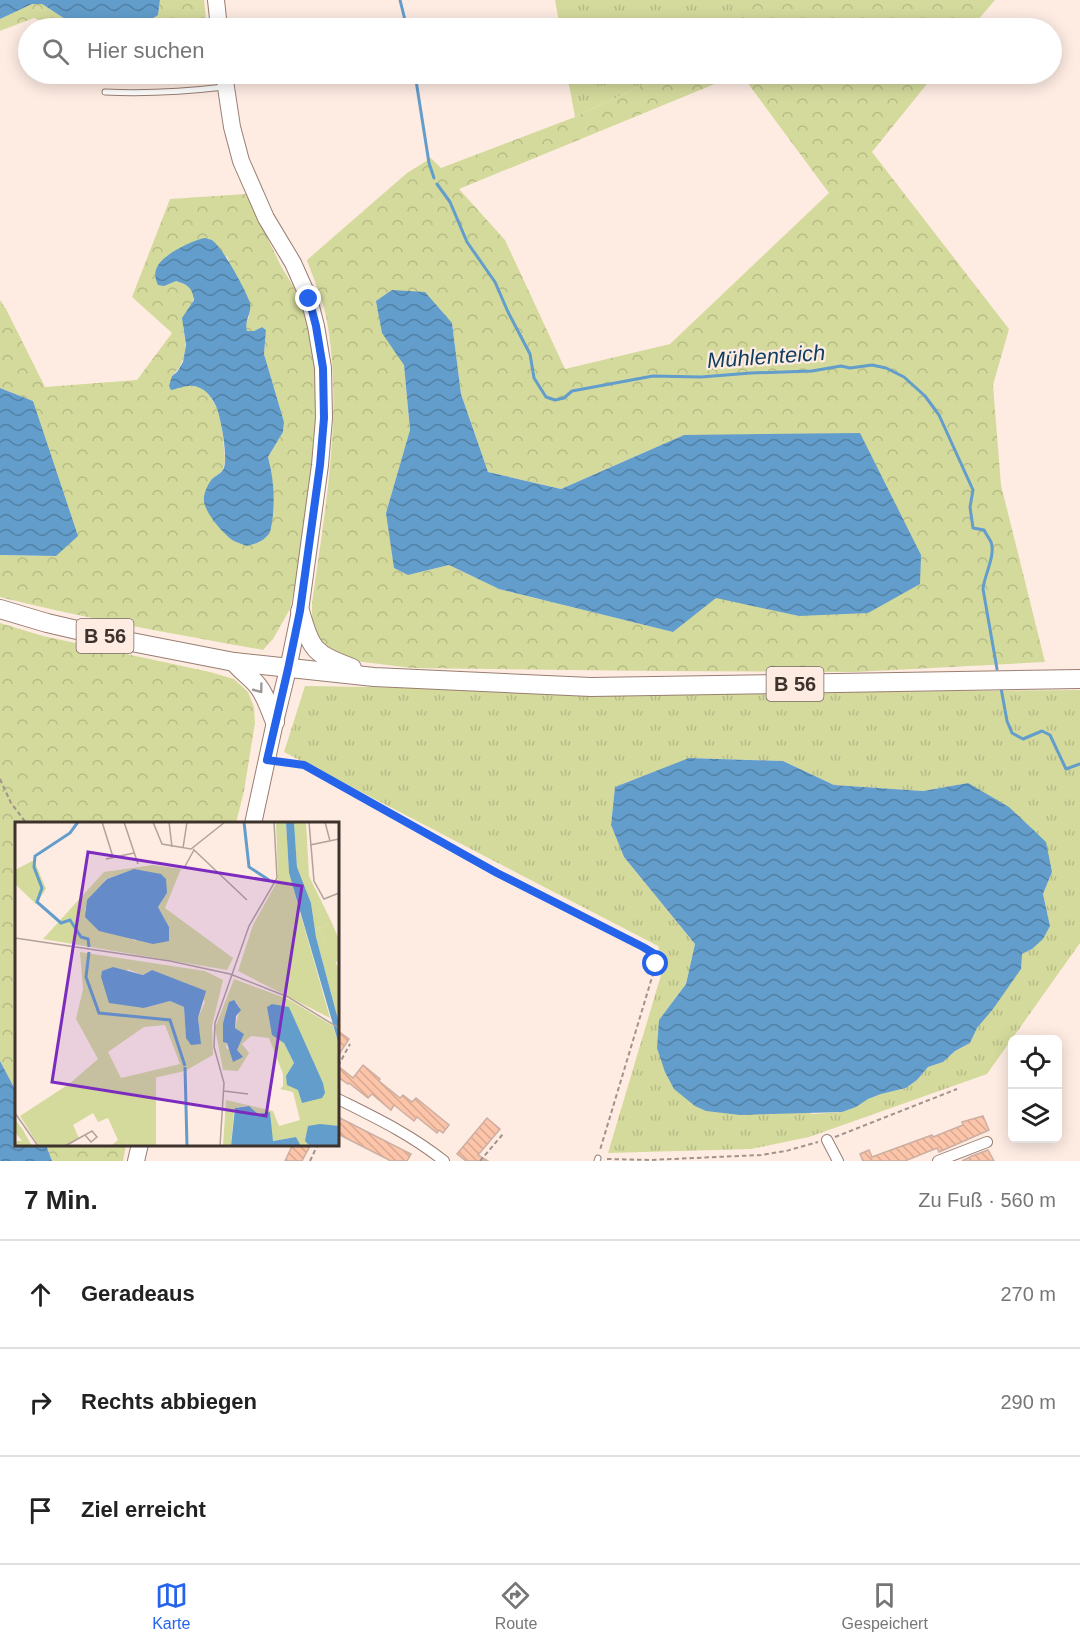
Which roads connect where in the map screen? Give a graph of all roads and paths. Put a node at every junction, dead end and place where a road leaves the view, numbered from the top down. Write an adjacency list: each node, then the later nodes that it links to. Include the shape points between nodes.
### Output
1 (216, 0): 2 (main road)
2 (218, 18)
3 (206, 84): 5 (lane, via 163,93)
4 (226, 84): 7 (main road, via 240,161 309,299 323,368 320,465)
5 (105, 92)
6 (0, 609): 8 (main road, B 56, via 116,639)
7 (300, 611): 9 (main road); 10 (main road, via 314,648 326,658)
8 (234, 662): 9 (main road, B 56); 12 (main road, one-way to 12, via 258,685)
9 (288, 669): 10 (main road, B 56); 12 (main road)
10 (374, 677): 11 (main road, B 56, via 591,687)
11 (1080, 680)
12 (275, 722): 13 (main road)
13 (267, 760): 16 (main road); 27 (path, via 304,765 497,873 653,953 656,964)
14 (0, 778): 15 (path, via 11,803)
15 (25, 822)
16 (253, 822)
17 (350, 1044): 18 (path)
18 (339, 1064)
19 (957, 1089): 22 (path)
20 (339, 1100): 30 (street, via 398,1129)
21 (503, 1134): 31 (path)
22 (827, 1140): 27 (path, via 761,1155); 32 (street)
23 (987, 1142): 26 (street)
24 (140, 1146): 28 (main road)
25 (317, 1146): 29 (path)
26 (954, 1158): 33 (street)
27 (597, 1160)
28 (136, 1161)
29 (310, 1161)
30 (444, 1161)
31 (480, 1161)
32 (838, 1161)
33 (938, 1161)

